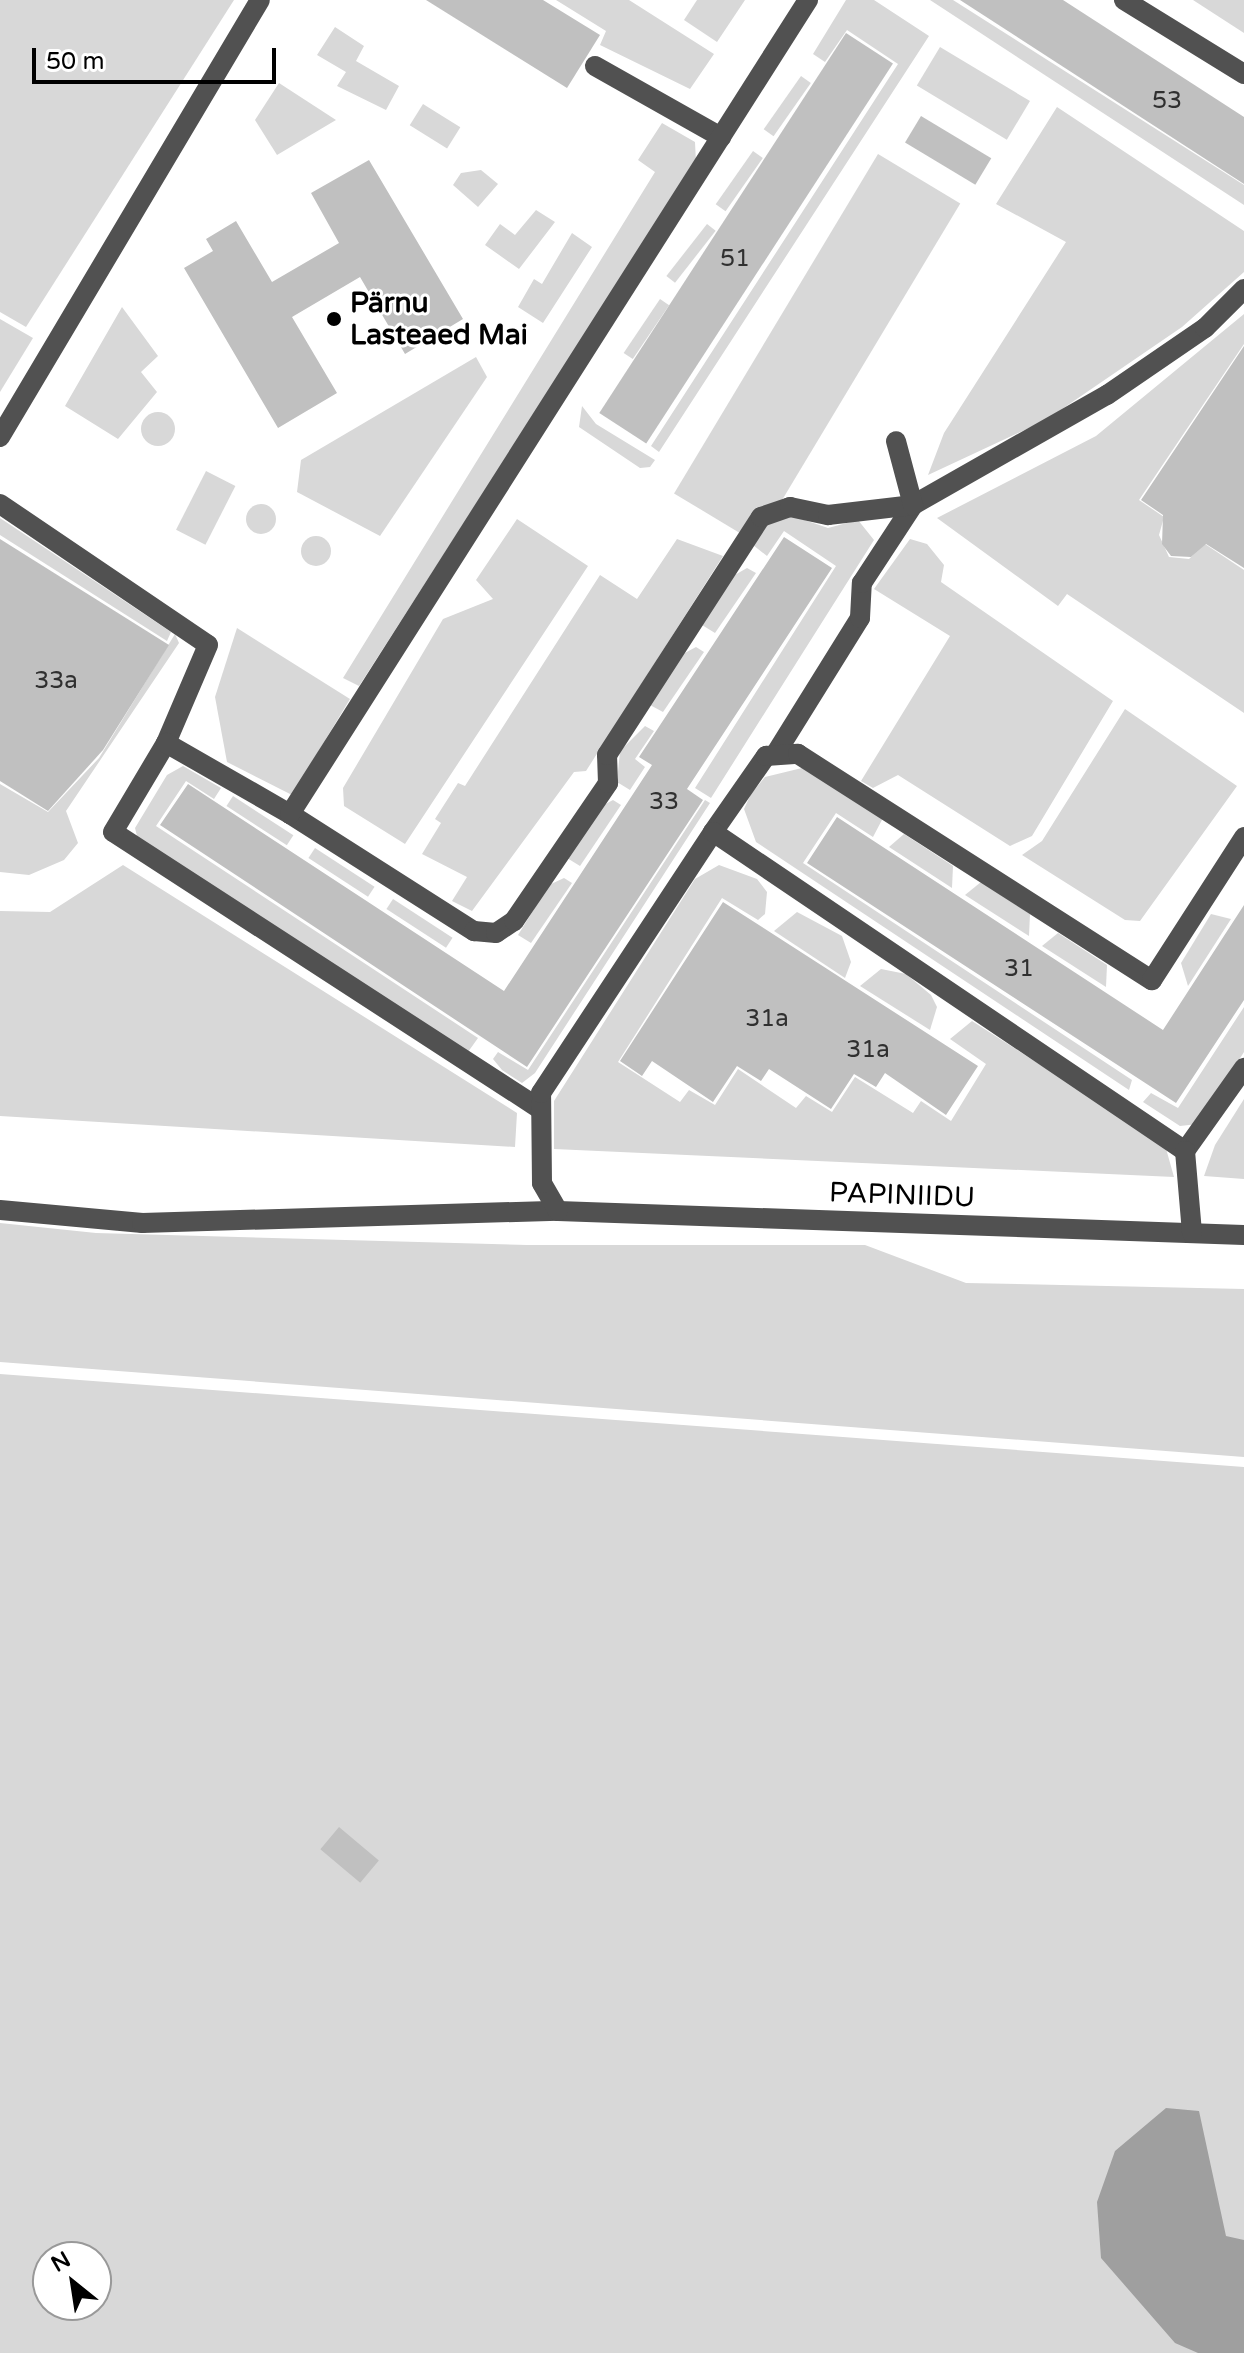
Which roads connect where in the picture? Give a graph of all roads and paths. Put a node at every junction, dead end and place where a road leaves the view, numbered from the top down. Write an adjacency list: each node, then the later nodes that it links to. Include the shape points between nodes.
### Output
1 (260, 0): 8 (street)
2 (808, 0): 6 (street)
3 (1124, 0): 5 (street)
4 (595, 66): 6 (street)
5 (1244, 74)
6 (721, 137): 14 (street)
7 (1244, 289): 11 (street, via 1205,328 1107,395)
8 (0, 437)
9 (896, 441): 11 (street)
10 (0, 504): 12 (street, via 208,645)
11 (913, 505): 13 (street, via 862,583 860,618); 14 (street, via 828,515 790,507 761,517 607,755 608,783 514,921 496,933 474,931)
12 (166, 743): 14 (street); 18 (street, via 113,832)
13 (776, 753): 15 (street, via 750,772); 16 (street, via 798,754 857,789 1152,980)
14 (290, 814)
15 (713, 832): 18 (street); 19 (street)
16 (1244, 837)
17 (1244, 1068): 19 (street)
18 (537, 1107): 21 (street, via 542,1183)
19 (1185, 1151): 22 (street)
20 (0, 1210): 21 (street, PAPINIIDU, via 142,1223)
21 (558, 1211): 22 (street, PAPINIIDU)
22 (1192, 1233): 23 (street, PAPINIIDU)
23 (1244, 1235)

